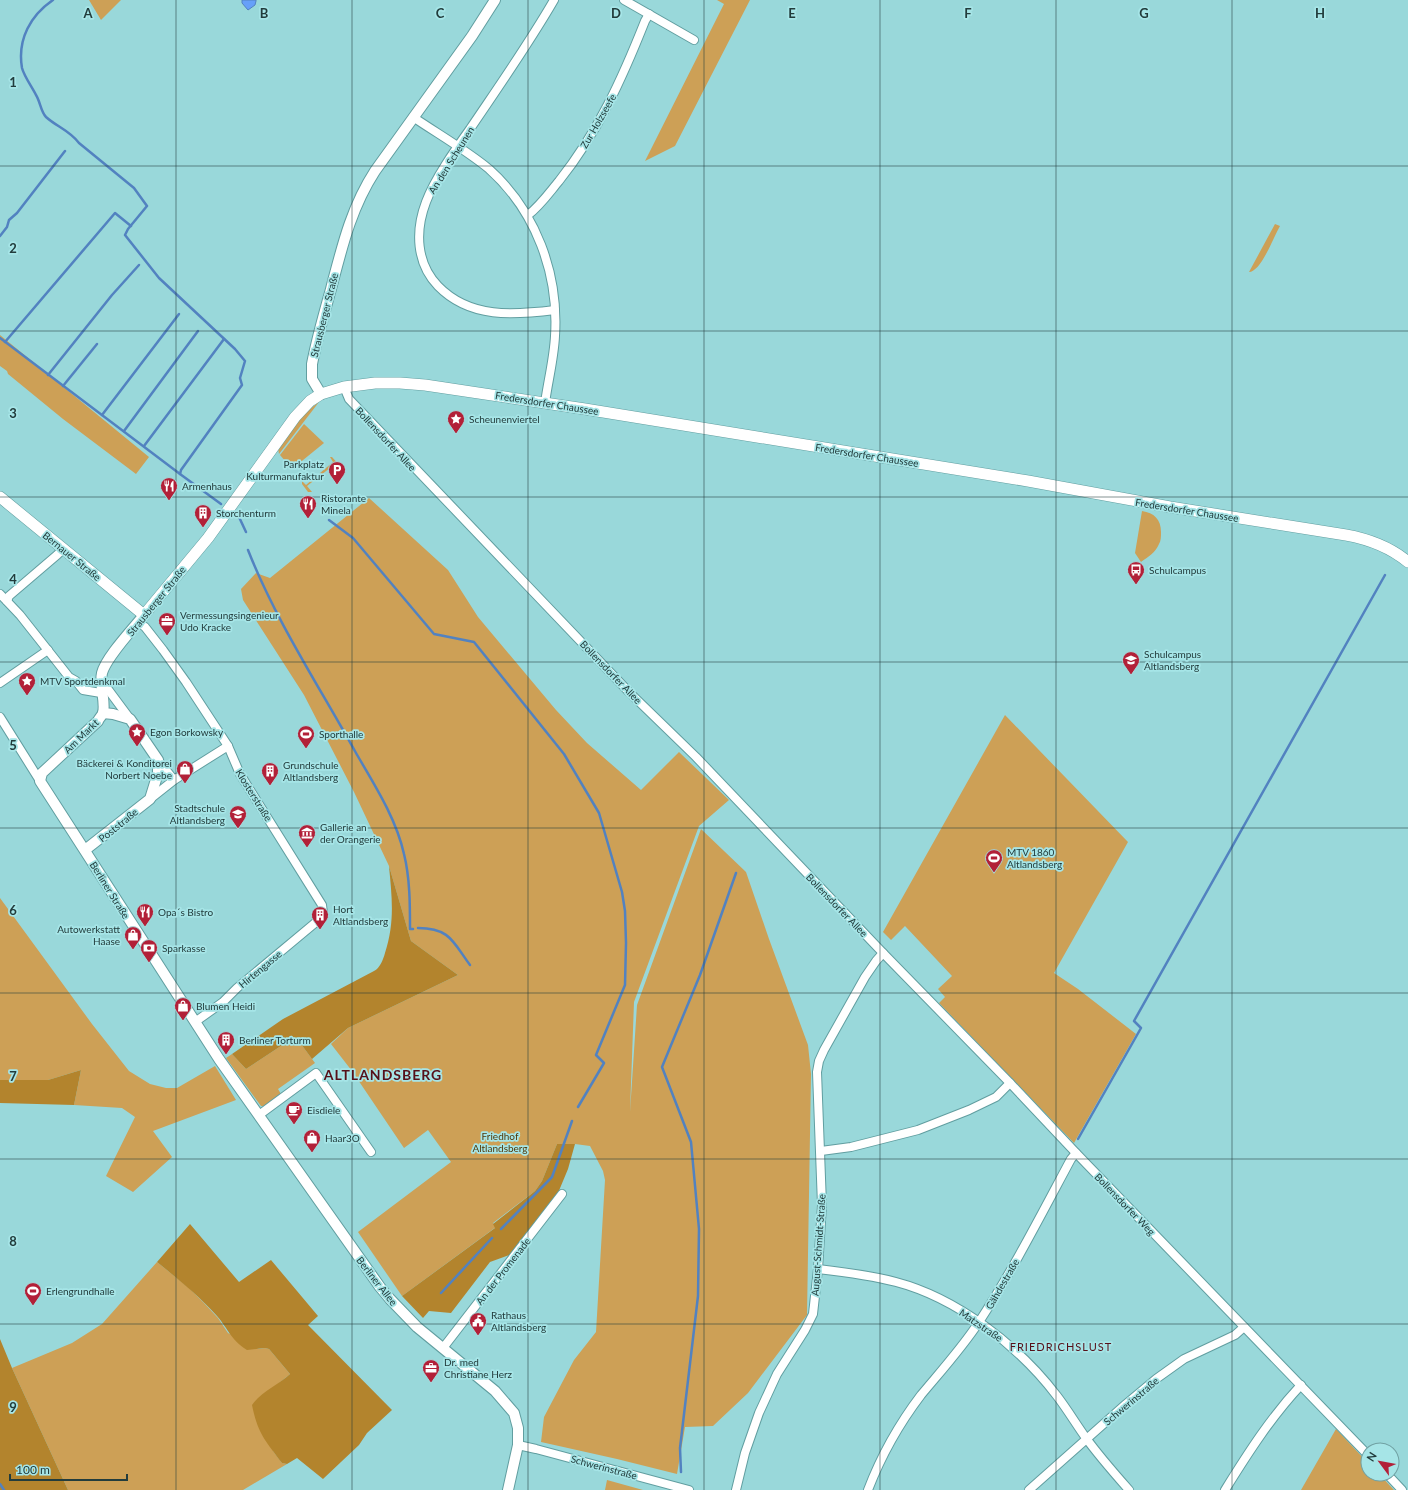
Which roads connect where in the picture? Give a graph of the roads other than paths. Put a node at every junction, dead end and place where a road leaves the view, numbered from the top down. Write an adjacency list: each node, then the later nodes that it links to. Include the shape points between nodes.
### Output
1 (494, 0): 6 (street, Strausberger Straße, via 472,36)
2 (554, 0): 7 (street, An den Scheunen, via 522,53)
3 (624, 0): 4 (street)
4 (649, 14): 5 (street); 8 (street, Zur Holzseefe, via 617,87 592,135 550,193)
5 (694, 40)
6 (413, 117): 7 (street); 11 (street, Strausberger Straße, via 366,185 342,243 312,364 312,379)
7 (458, 147): 8 (street, via 493,173); 9 (street, An den Scheunen, via 431,191 423,212 418,239 428,274 442,290 479,310 514,314)
8 (528, 214): 9 (street, via 544,253)
9 (555, 310): 12 (street, via 555,338)
10 (344, 387): 11 (main road, Fredersdorfer Chaussee); 12 (main road, Fredersdorfer Chaussee, via 400,383); 33 (street, Bollensdorfer Allee, via 349,399 462,518)
11 (321, 394): 18 (main road, Strausberger Straße, via 310,401 295,417 208,538)
12 (545, 403): 15 (main road, Fredersdorfer Chaussee, via 1346,535 1372,542)
13 (0, 497): 14 (main road, Bernauer Straße)
14 (63, 549): 17 (street, via 9,596); 18 (main road, Bernauer Straße)
15 (1408, 562)
16 (0, 594): 17 (street)
17 (7, 601): 19 (street)
18 (141, 619): 20 (street, Strausberger Straße, via 107,661); 26 (street, Klosterstraße)
19 (48, 650): 21 (street); 22 (street, via 83,690)
20 (101, 680): 22 (street, Strausberger Straße); 25 (street)
21 (0, 683)
22 (101, 693): 23 (street, Am Markt)
23 (103, 713): 25 (street); 29 (street, Am Markt, via 98,721 42,773)
24 (0, 717): 29 (street, Berliner Straße)
25 (130, 720): 27 (street)
26 (228, 746): 28 (street, Poststraße); 32 (street, Klosterstraße, via 237,769 318,899)
27 (158, 760): 28 (street); 30 (street, via 158,773)
28 (174, 780): 30 (street, Poststraße)
29 (40, 781): 31 (street, Berliner Straße)
30 (150, 799): 31 (street, Poststraße)
31 (85, 850): 34 (street, Berliner Straße)
32 (323, 913): 34 (street, Hirtengasse, via 315,923 223,1002)
33 (883, 953): 36 (street, Bollensdorfer Weg); 38 (street, August-Schmidt-Straße, via 865,977 819,1061 817,1081)
34 (195, 1022): 35 (street, Berliner Straße)
35 (221, 1061): 37 (street, Berliner Allee)
36 (1010, 1083): 38 (street, via 996,1097 918,1130 851,1147); 40 (street, Bollensdorfer Weg)
37 (259, 1115): 39 (street, via 316,1073); 45 (street, Berliner Allee, via 380,1286 410,1320)
38 (820, 1151): 42 (street, August-Schmidt-Straße, via 822,1212)
39 (371, 1152)
40 (1076, 1153): 43 (street, Gähdestraße); 44 (street, Bollensdorfer Weg)
41 (562, 1194): 45 (street, An der Promenade)
42 (818, 1269): 43 (street, Matzstraße, via 897,1282 938,1298); 53 (street, August-Schmidt-Straße, via 811,1320 784,1362 764,1401 745,1452)
43 (979, 1322): 47 (street, Matzstraße, via 1006,1342 1031,1366 1057,1396); 54 (street, Gähdestraße, via 904,1420 884,1453)
44 (1244, 1327): 46 (street, Bollensdorfer Weg); 47 (street, Schwerinstraße, via 1236,1335 1184,1359 1156,1379)
45 (443, 1348): 48 (street, Berliner Allee, via 505,1401 514,1413)
46 (1301, 1385): 49 (street, Bollensdorfer Weg); 57 (street, via 1280,1407)
47 (1087, 1440): 55 (street, Schwerinstraße); 56 (street, Matzstraße)
48 (518, 1445): 51 (street, Berliner Allee); 52 (street, Schwerinstraße)
49 (1360, 1447)
50 (1394, 1482): 58 (street)
51 (508, 1490)
52 (689, 1490)
53 (736, 1490)
54 (868, 1490)
55 (1029, 1490)
56 (1129, 1490)
57 (1225, 1490)
58 (1402, 1490)

